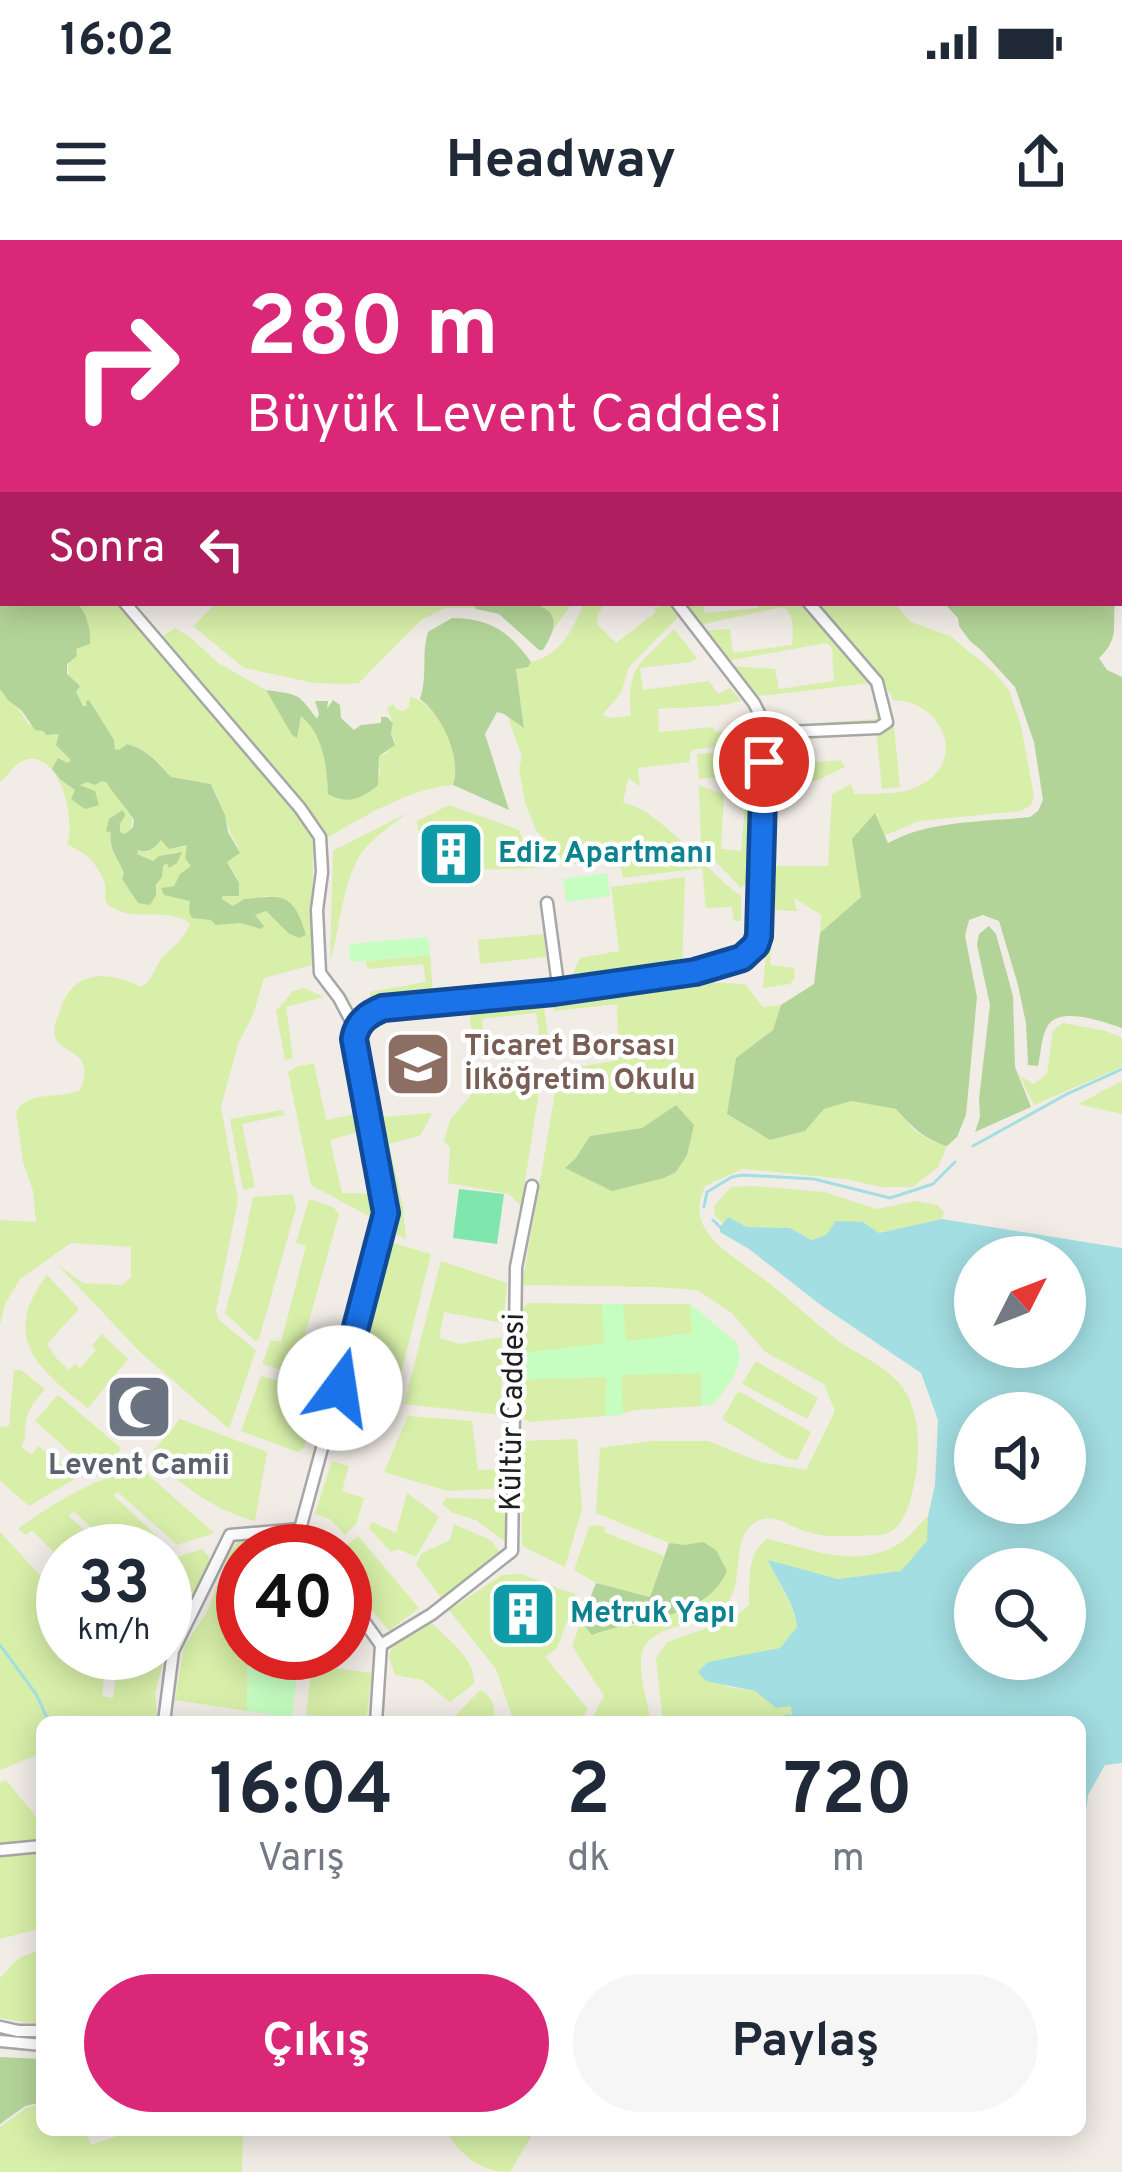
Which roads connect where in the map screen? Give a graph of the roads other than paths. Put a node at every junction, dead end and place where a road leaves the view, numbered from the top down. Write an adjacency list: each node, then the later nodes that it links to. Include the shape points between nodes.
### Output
1 (128, 606): 7 (street, via 320,837 320,973)
2 (679, 606): 4 (street, via 754,703)
3 (812, 606): 4 (street, via 877,682 886,724)
4 (765, 733): 6 (street, via 759,936 751,951 695,972)
5 (548, 903): 6 (street)
6 (559, 992): 7 (street, via 383,1008)
7 (356, 1030): 9 (street, via 386,1213)
8 (532, 1186): 12 (street, Kültür Caddesi, via 516,1267 512,1551)
9 (301, 1524)
10 (216, 1563): 13 (street, via 173,1651)
11 (372, 1632): 12 (street)
12 (381, 1645): 14 (street)
13 (165, 1716)
14 (377, 1716)
15 (36, 1847): 16 (street)
16 (0, 1850)
17 (0, 2027): 18 (street)
18 (36, 2031)
19 (0, 2041): 20 (street)
20 (36, 2044)

